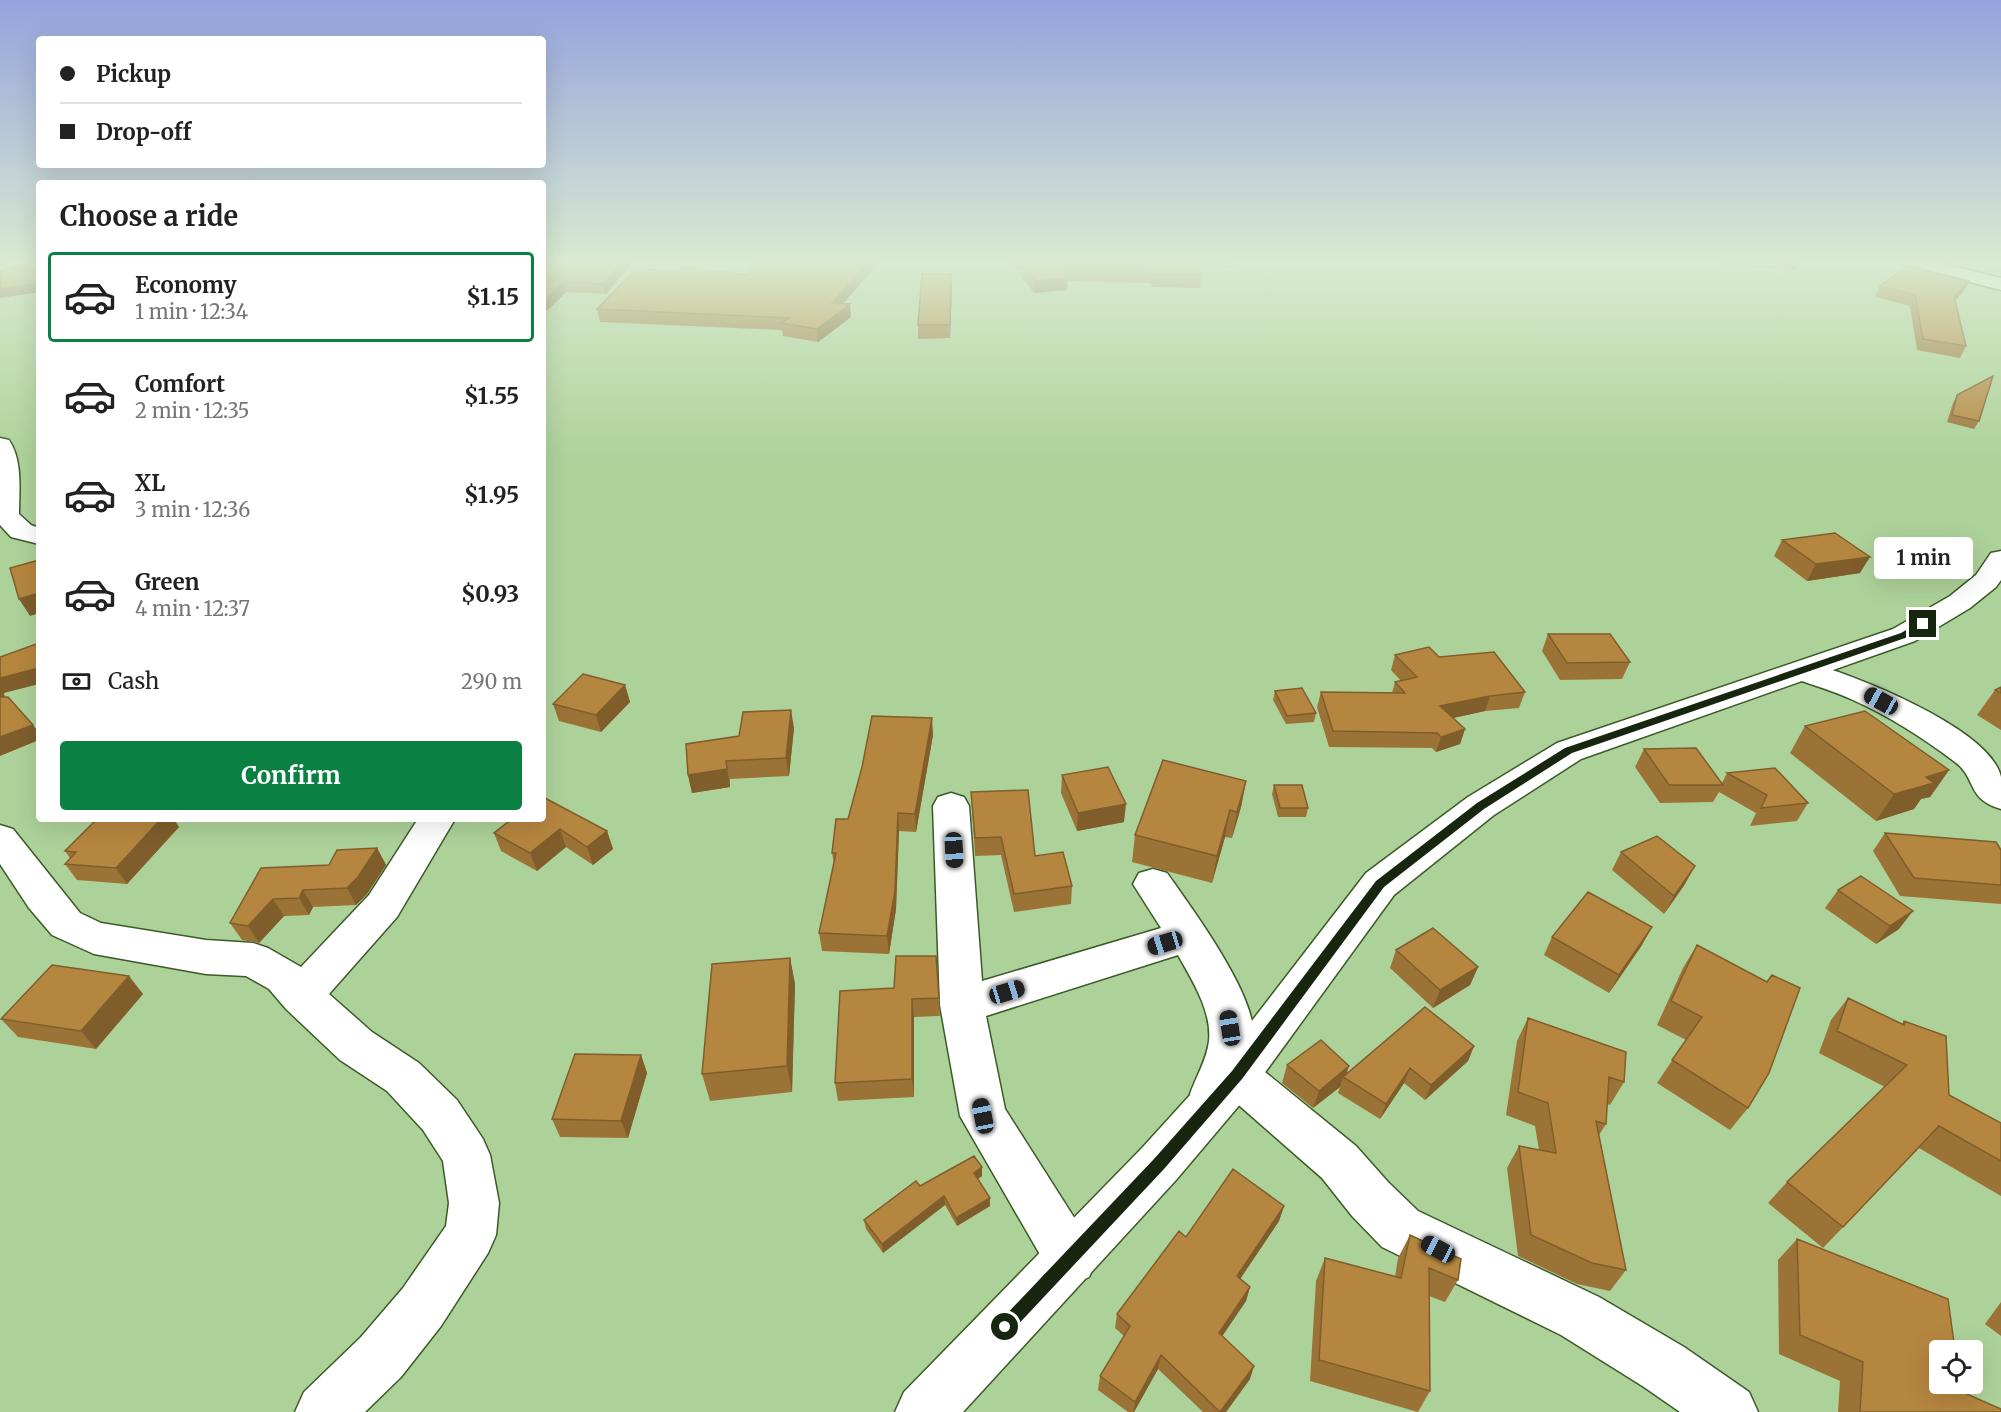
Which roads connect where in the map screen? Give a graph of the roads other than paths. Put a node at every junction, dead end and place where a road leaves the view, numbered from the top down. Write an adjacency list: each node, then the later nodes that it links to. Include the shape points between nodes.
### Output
1 (0, 425): 2 (street)
2 (0, 437)
3 (0, 444): 4 (street, via 7,473 6,516 21,531)
4 (36, 535)
5 (2001, 559): 6 (street, via 1986,581 1960,602 1904,635)
6 (1804, 671): 7 (street, via 1864,692 1931,728 1971,756 1992,790); 15 (street, via 1569,751 1481,806 1380,884)
7 (2001, 796)
8 (951, 806): 14 (street)
9 (435, 822): 13 (street, via 383,906)
10 (0, 839): 13 (street, via 66,924 94,938 206,957 253,960 284,977)
11 (1153, 884): 12 (street)
12 (1187, 936): 14 (street); 15 (street, via 1228,1016 1232,1040)
13 (301, 996): 17 (street, via 357,1046 403,1077 440,1114 466,1155 474,1203 470,1235 449,1269 381,1357)
14 (962, 1005): 16 (street, via 983,1116)
15 (1223, 1090): 16 (street); 19 (street, via 1339,1162 1400,1229 1580,1316)
16 (1071, 1259): 18 (street)
17 (324, 1412)
18 (924, 1412)
19 (1729, 1412)

